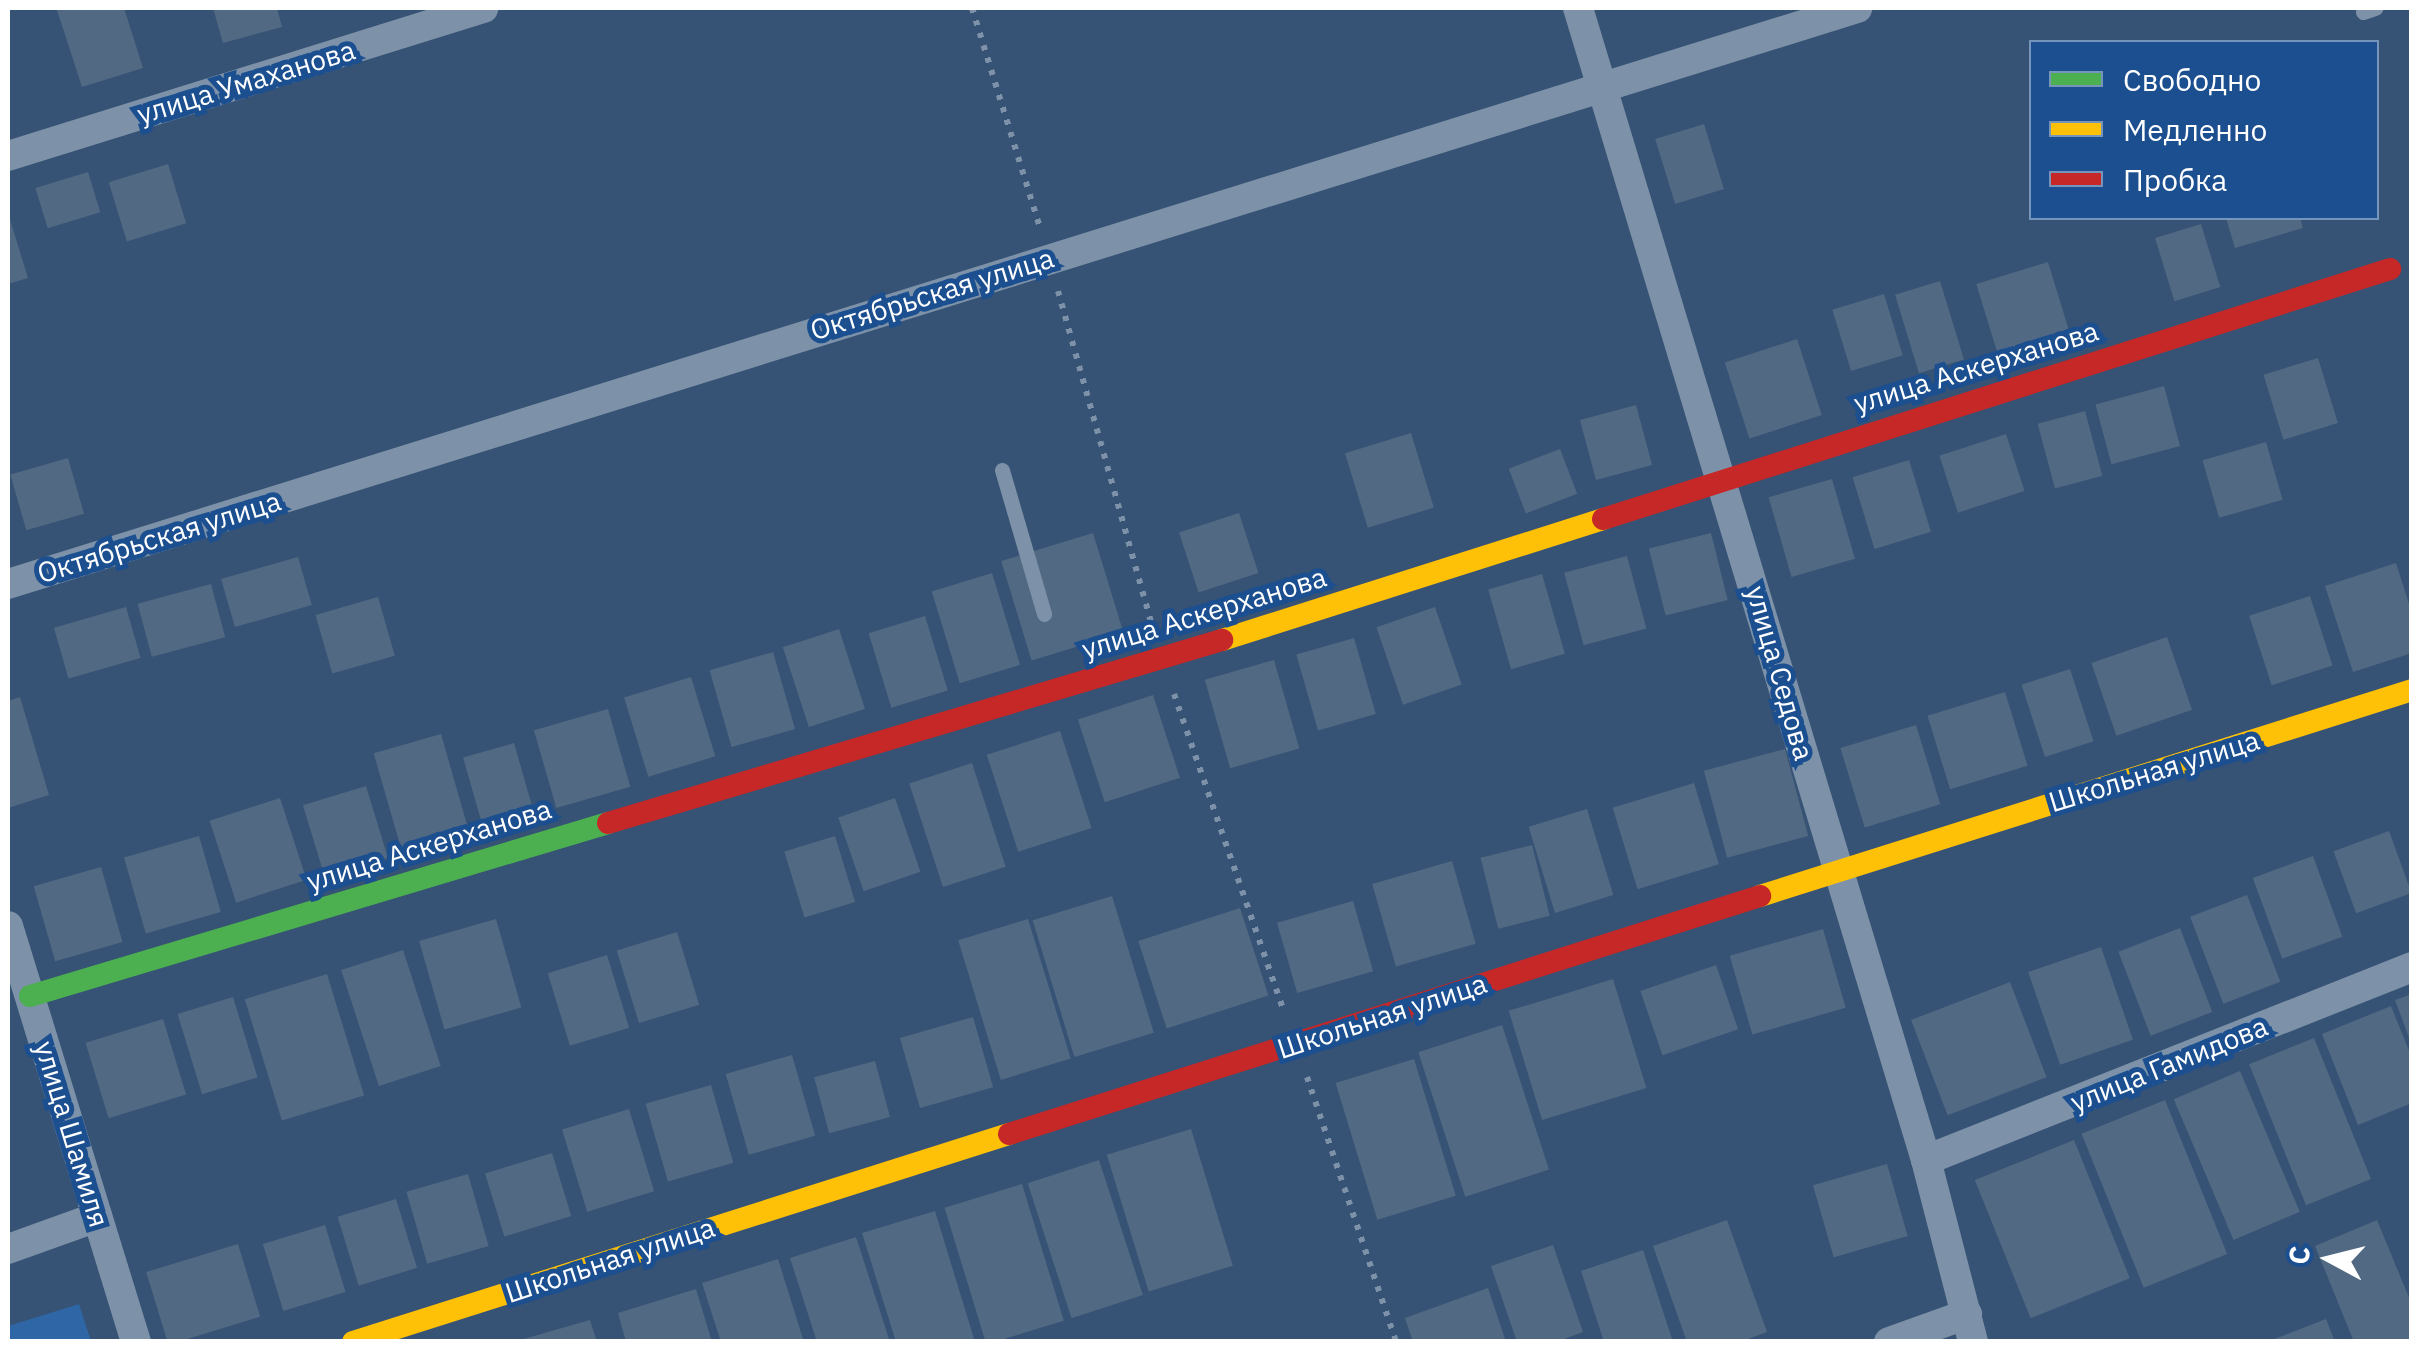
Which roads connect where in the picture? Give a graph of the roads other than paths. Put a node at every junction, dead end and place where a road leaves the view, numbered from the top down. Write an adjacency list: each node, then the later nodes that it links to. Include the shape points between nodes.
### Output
1 (484, 8): 5 (street, улица Умаханова)
2 (1578, 8): 4 (street, улица Седова)
3 (1857, 8): 4 (street, Октябрьская улица)
4 (1602, 89): 8 (street, улица Седова); 9 (street, Октябрьская улица)
5 (8, 156)
6 (2390, 269): 8 (street, улица Аскерханова)
7 (1002, 470): 10 (lane)
8 (1722, 477): 12 (street, улица Седова); 15 (street, улица Аскерханова, via 1264,628)
9 (8, 584)
10 (1044, 614)
11 (2412, 690): 12 (street, Школьная улица)
12 (1838, 871): 16 (street, улица Седова); 21 (street, Школьная улица)
13 (8, 926): 15 (street, улица Шамиля)
14 (2412, 967): 16 (street, улица Гамидова)
15 (30, 996): 17 (street, улица Шамиля)
16 (1926, 1160): 19 (street, улица Седова)
17 (97, 1218): 18 (street); 20 (street, улица Шамиля)
18 (8, 1249)
19 (1970, 1328): 22 (street)
20 (136, 1342)
21 (353, 1342)
22 (1889, 1342)

